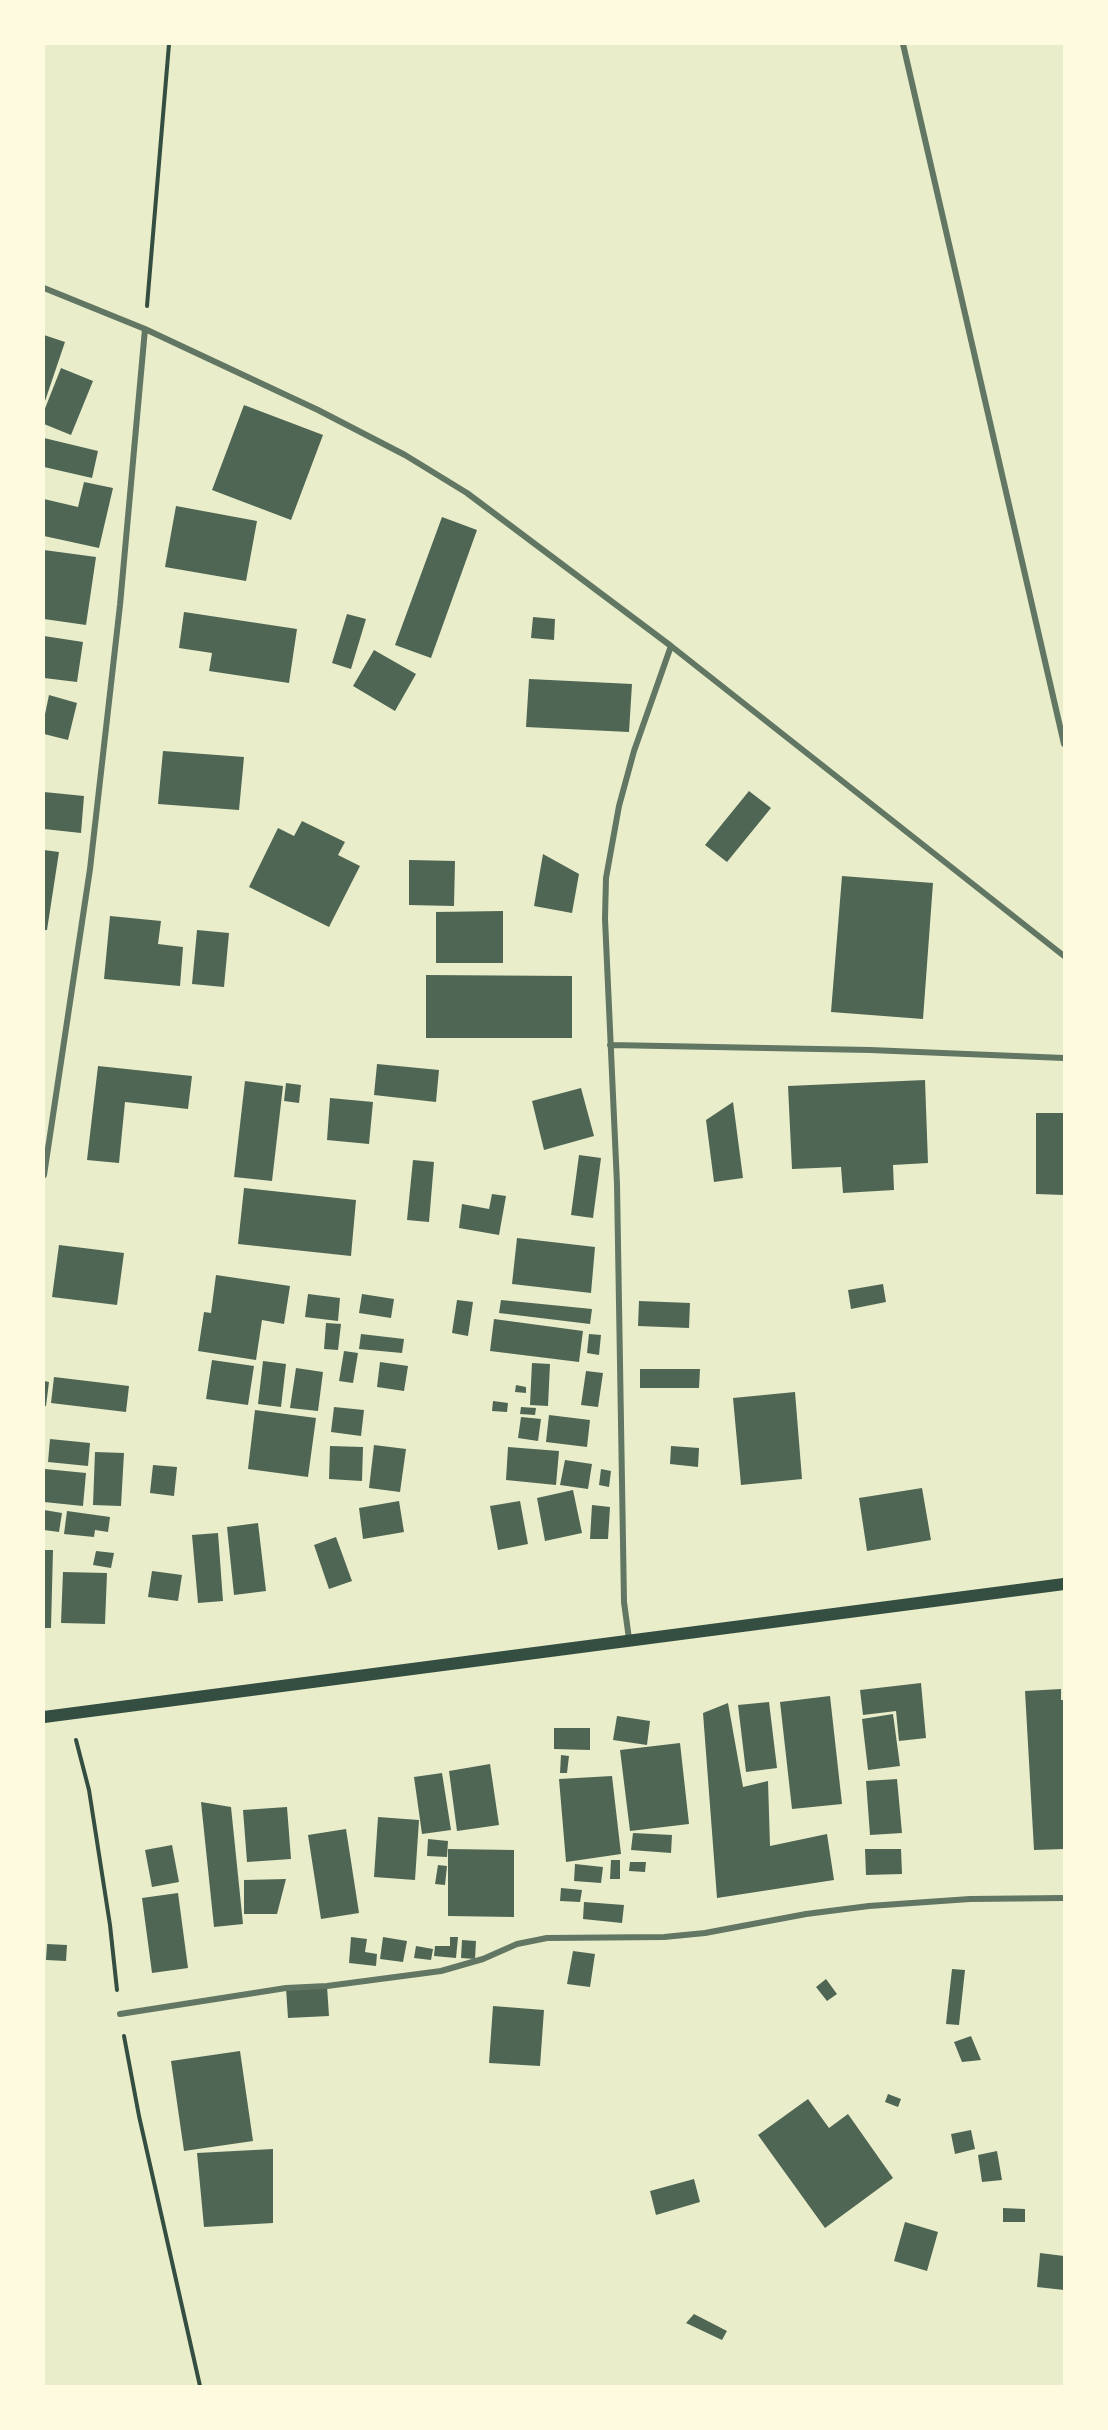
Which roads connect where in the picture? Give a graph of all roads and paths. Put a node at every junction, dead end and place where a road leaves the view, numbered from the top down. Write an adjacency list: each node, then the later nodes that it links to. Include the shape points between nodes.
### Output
1 (169, 44): 4 (path)
2 (903, 44): 6 (street)
3 (44, 288): 4 (street)
4 (146, 329): 5 (street, via 405,455 466,493); 10 (street, via 90,869)
5 (671, 646): 7 (street); 8 (street, via 634,751 609,853 605,919)
6 (1065, 744)
7 (1065, 956)
8 (610, 1045): 9 (street); 12 (street, via 617,1184 624,1602)
9 (1065, 1058)
10 (44, 1175)
11 (1065, 1584): 12 (main road)
12 (629, 1639): 13 (main road)
13 (69, 1713): 14 (main road); 16 (path, via 89,1790)
14 (44, 1717)
15 (1065, 1898): 16 (street, via 869,1906 664,1937 547,1938 517,1944 441,1971 286,1988)
16 (120, 2014): 17 (path)
17 (200, 2386)

